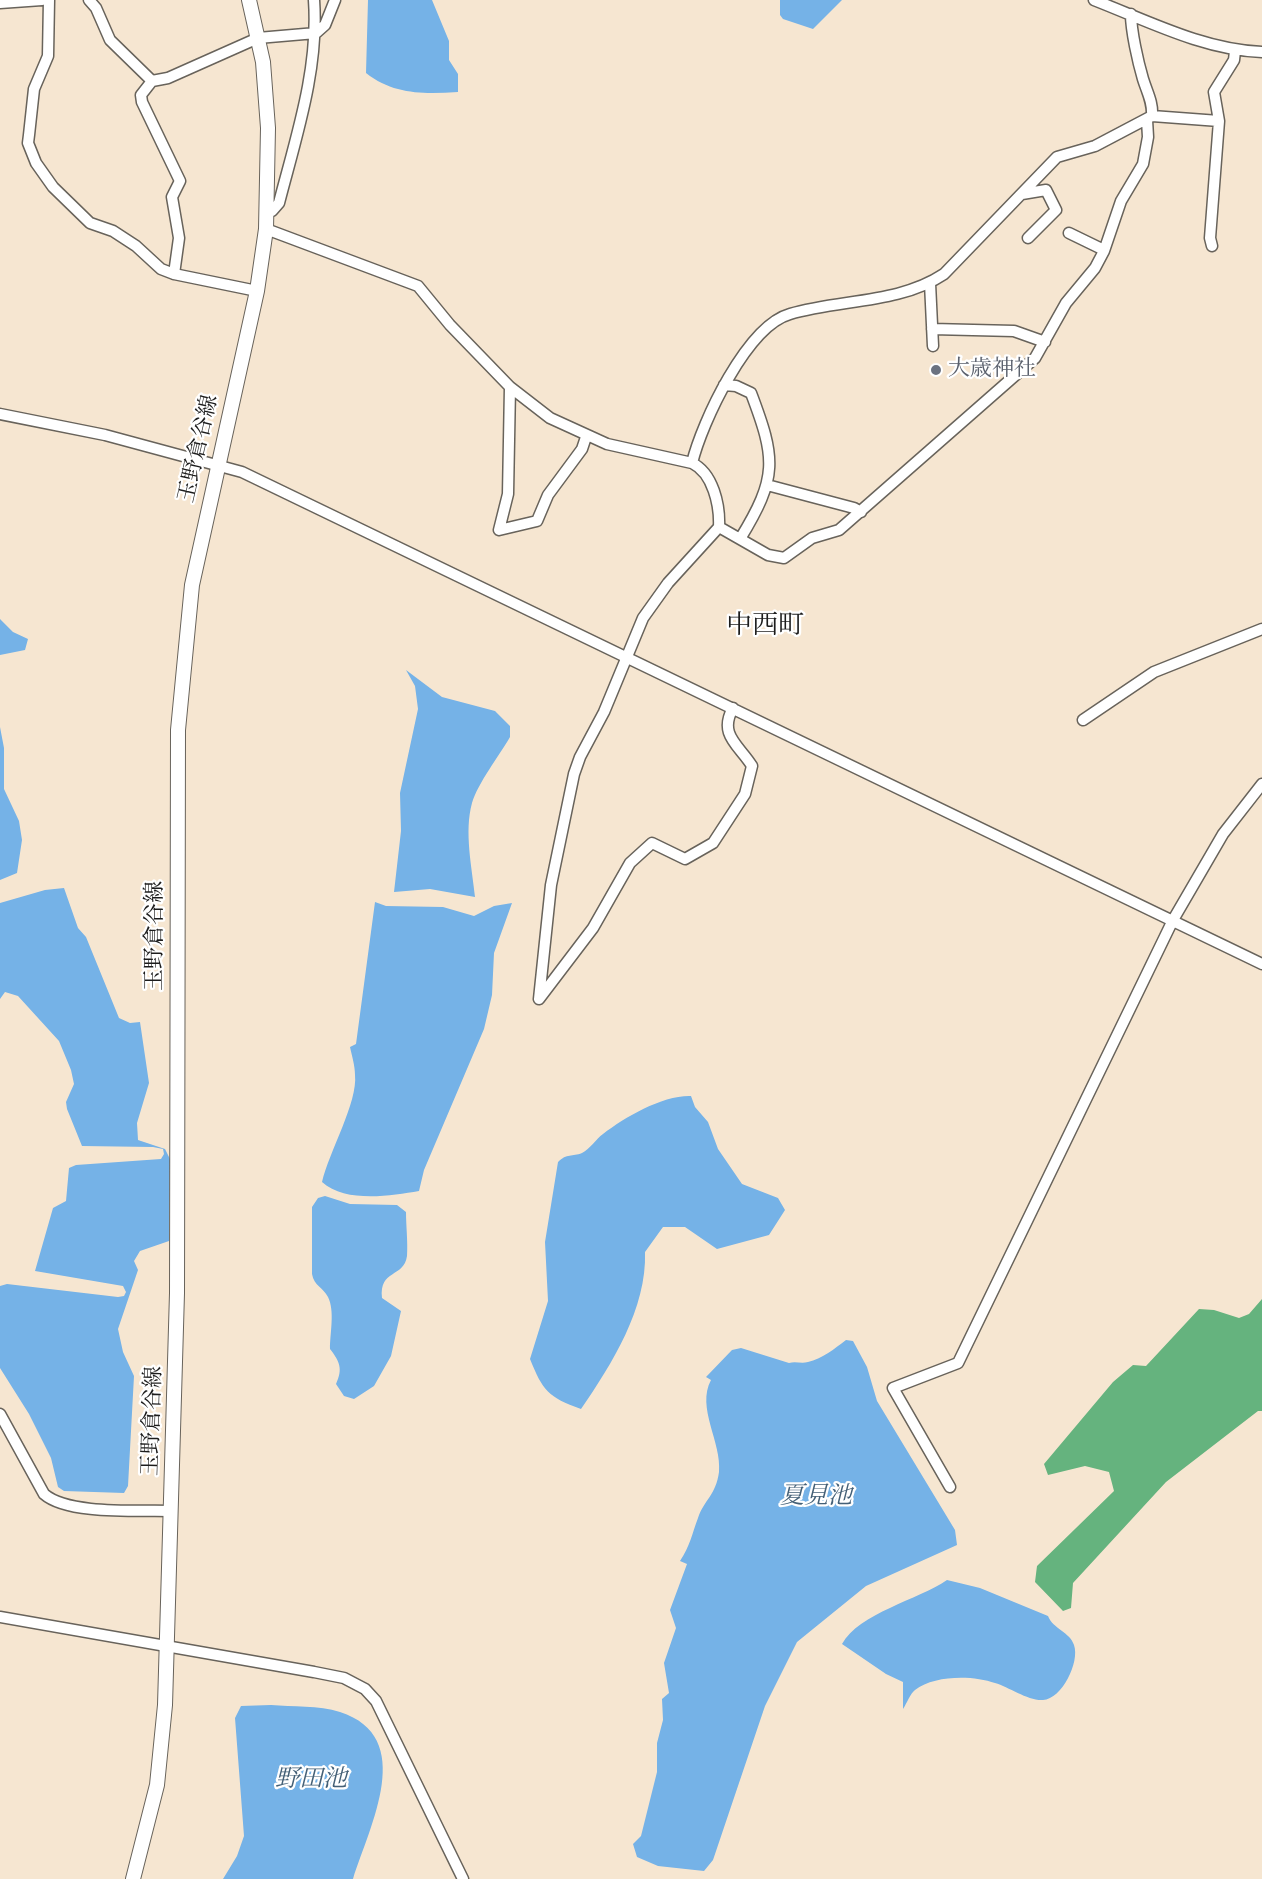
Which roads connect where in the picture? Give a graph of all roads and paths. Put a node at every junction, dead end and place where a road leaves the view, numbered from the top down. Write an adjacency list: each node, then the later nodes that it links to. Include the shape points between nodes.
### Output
1 (42, 0): 8 (street)
2 (49, 0): 24 (street, via 48,56 34,89 28,143 36,164 90,223 113,231 161,269)
3 (89, 0): 14 (street, via 110,40)
4 (249, 0): 11 (main road, 玉野倉谷線)
5 (314, 0): 10 (street)
6 (335, 0): 10 (street, via 325,25)
7 (1094, 0): 9 (street)
8 (0, 3)
9 (1131, 14): 12 (street); 15 (street, via 1143,80 1153,106)
10 (316, 33): 11 (street); 18 (street, via 303,109 279,203)
11 (258, 38): 14 (street, via 168,78); 18 (main road, 玉野倉谷線, via 268,128)
12 (1235, 51): 13 (street); 16 (street, via 1234,60 1214,92)
13 (1262, 52)
14 (152, 81): 24 (street, via 141,96 142,102 180,181 172,197 178,238)
15 (1150, 118): 16 (street); 17 (street, via 1095,146 1057,157); 23 (street, via 1143,164 1120,201)
16 (1219, 121): 22 (street)
17 (1022, 194): 21 (street, via 1046,190 1056,210); 25 (street, via 944,274)
18 (267, 212): 19 (main road, 玉野倉谷線)
19 (266, 229): 26 (main road, 玉野倉谷線); 31 (street, via 418,286)
20 (1069, 233): 23 (street)
21 (1028, 238)
22 (1212, 246)
23 (1104, 250): 28 (street, via 1095,268 1066,303)
24 (174, 274): 26 (street)
25 (930, 283): 27 (street); 30 (street, via 778,318 768,325)
26 (257, 291): 35 (main road, 玉野倉谷線)
27 (932, 329): 28 (street, via 1014,332); 29 (street)
28 (1045, 342): 37 (street, via 1035,358)
29 (933, 346)
30 (724, 385): 34 (street); 36 (street, via 751,393 770,448)
31 (510, 387): 33 (street, via 550,418); 33 (street, via 508,494 499,530 537,521 548,495 582,449)
32 (0, 414): 35 (street, via 105,435)
33 (586, 437): 34 (street)
34 (692, 463): 38 (street, via 703,468 712,484)
35 (217, 465): 41 (street, via 279,488); 49 (main road, 玉野倉谷線, via 192,585 178,730 177,1224)
36 (767, 485): 37 (street); 39 (street, via 756,514)
37 (861, 512): 39 (street, via 838,530 812,538 784,558 768,555)
38 (719, 527): 39 (street); 41 (street, via 643,618)
39 (740, 539)
40 (1262, 629): 43 (street, via 1154,672)
41 (627, 656): 42 (street); 42 (street, via 574,774 552,885 539,999 593,928 630,863 652,843 685,859 713,843 720,833 745,794 752,766 728,734 727,719)
42 (733, 708): 45 (street)
43 (1083, 720)
44 (1262, 784): 45 (street, via 1218,842)
45 (1173, 920): 46 (street); 48 (street, via 958,1363 893,1388)
46 (1262, 964)
47 (0, 1414): 49 (street, via 44,1494 53,1502)
48 (950, 1486)
49 (171, 1511): 51 (main road, 玉野倉谷線)
50 (2, 1617): 51 (street)
51 (167, 1646): 52 (main road, 玉野倉谷線, via 157,1785); 53 (street, via 344,1678 365,1689 390,1726)
52 (133, 1879)
53 (463, 1879)

